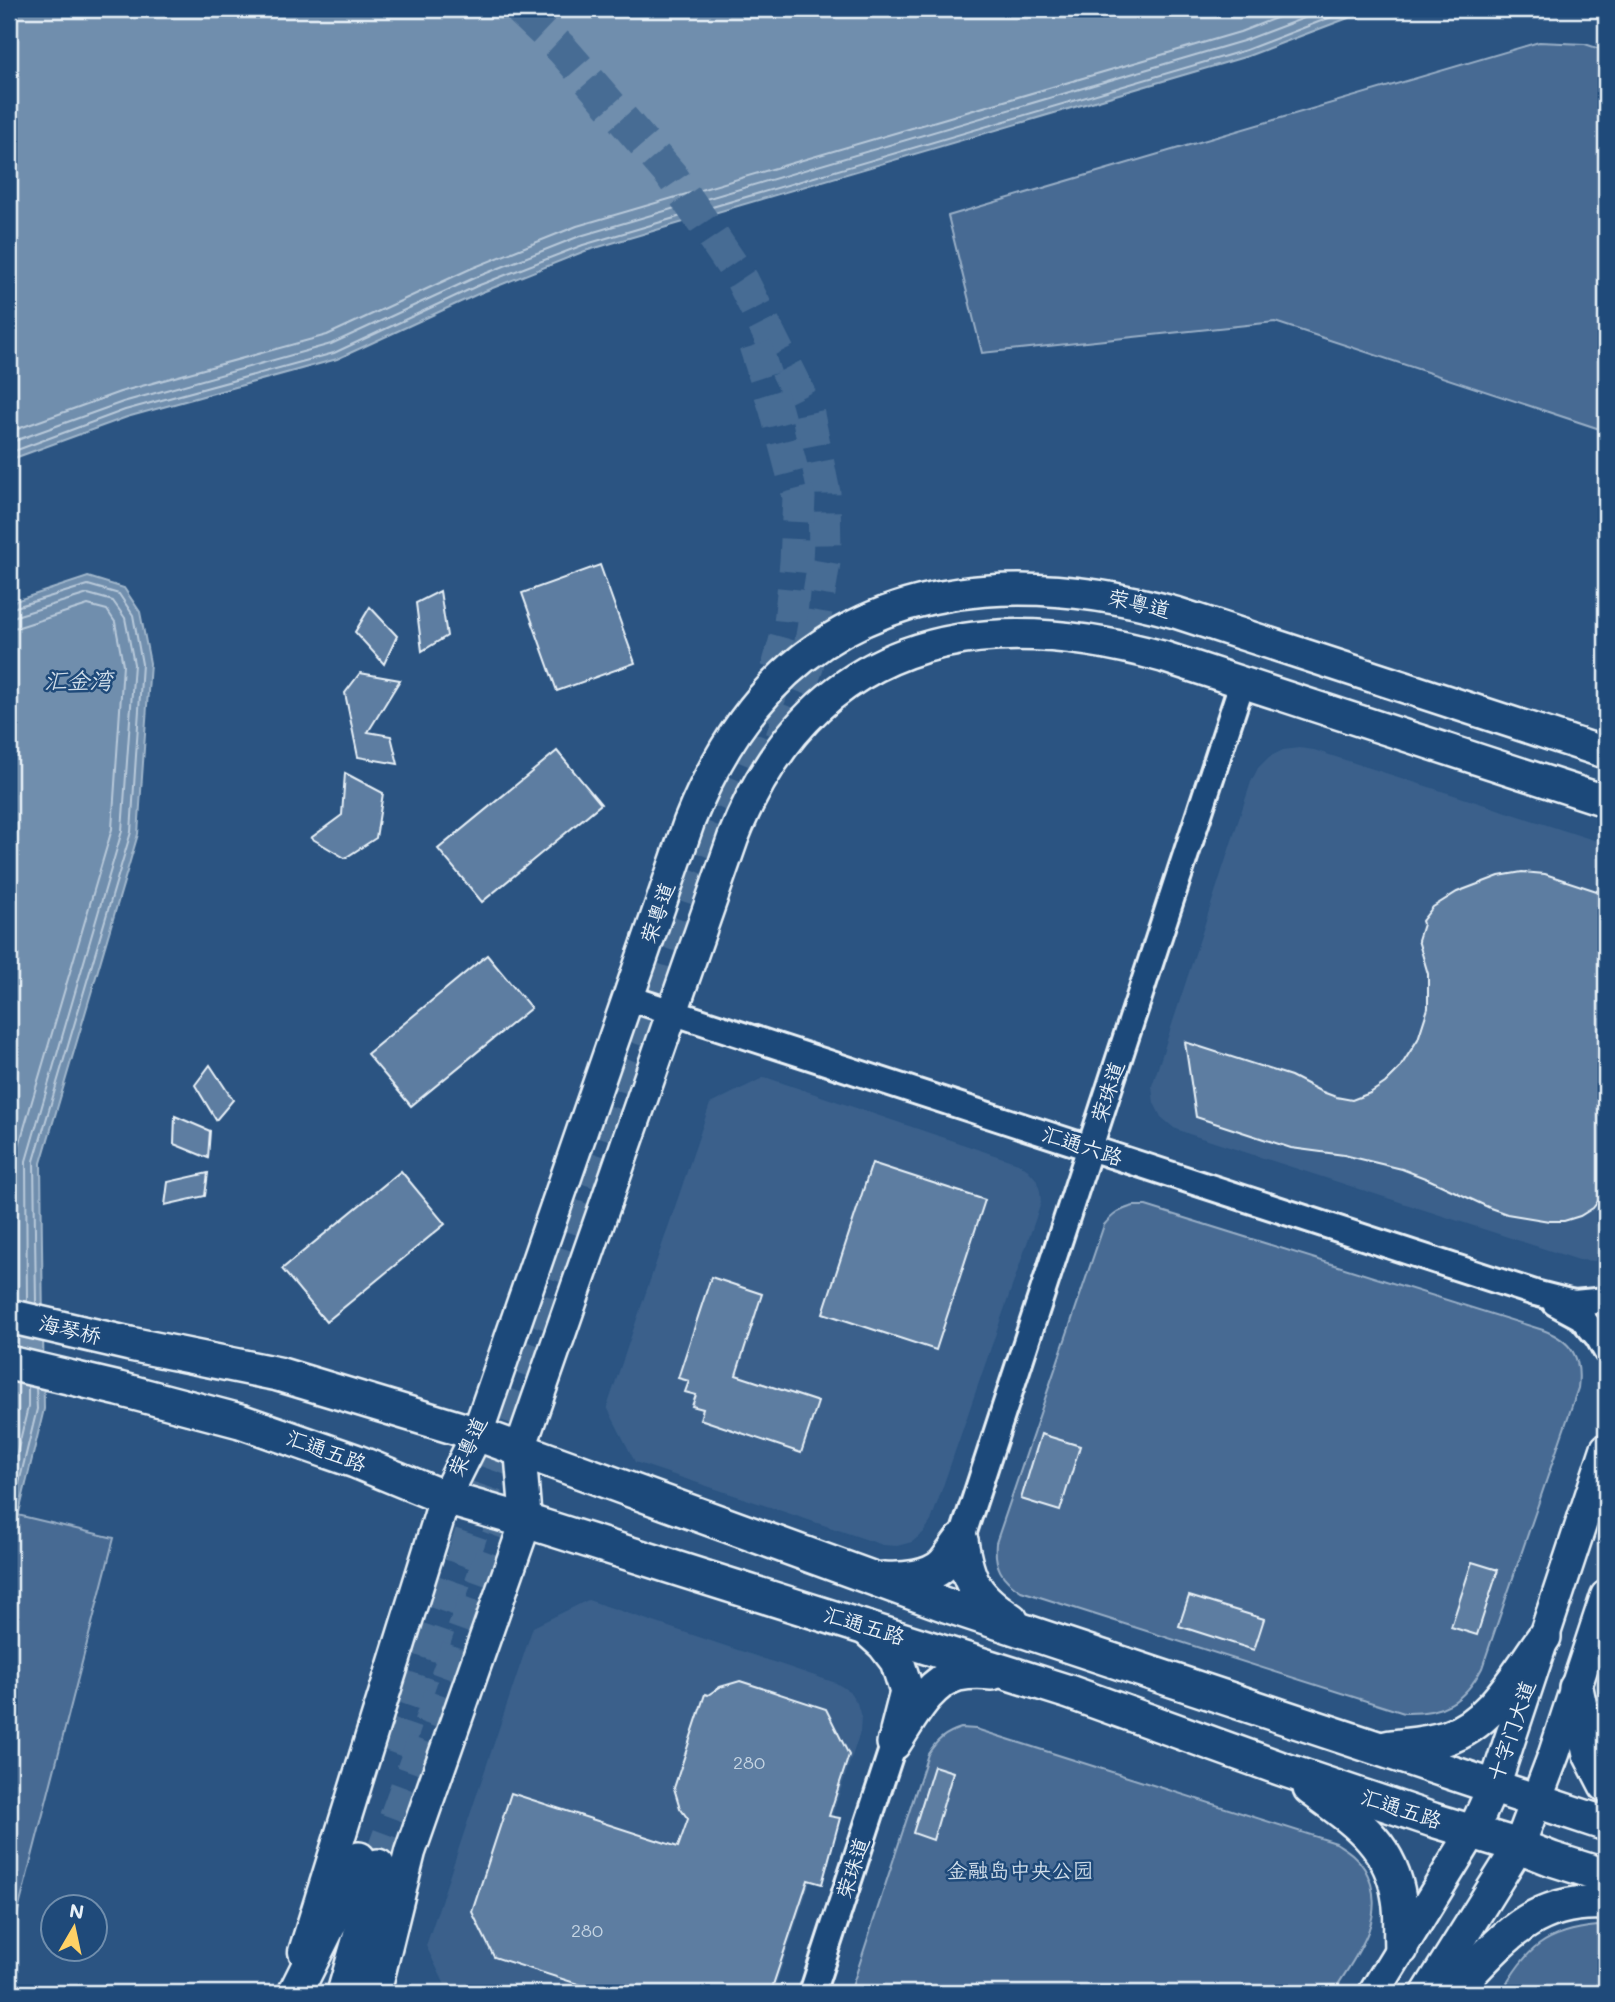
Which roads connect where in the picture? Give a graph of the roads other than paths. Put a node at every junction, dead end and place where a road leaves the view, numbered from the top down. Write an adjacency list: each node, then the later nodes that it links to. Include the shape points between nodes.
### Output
1 (1242, 683): 3 (street); 5 (street, via 1126,647 1031,635 938,643 856,677 810,715 757,785 733,838); 6 (street, 荣珠道)
2 (1606, 753): 4 (street, 荣粤道, via 1137,602 1032,589 961,592 927,599 862,622 812,652 776,683 741,725 702,792)
3 (1606, 801)
4 (629, 998): 5 (street, 汇通六路); 12 (street, 荣粤道)
5 (672, 1012): 6 (street, 汇通六路); 13 (street)
6 (1090, 1148): 7 (street, 汇通六路); 17 (street, 荣珠道)
7 (1535, 1293): 8 (street, 汇通六路, via 1574,1303); 10 (street, 汇通六路, via 1581,1317)
8 (1606, 1300)
9 (9, 1316): 12 (main road, 海琴桥, via 278,1374)
10 (1606, 1351)
11 (9, 1363): 15 (main road, 汇通五路, via 240,1421)
12 (477, 1434): 13 (main road); 15 (street, 荣粤道)
13 (520, 1449): 16 (street); 18 (main road)
14 (1606, 1449): 22 (street, 十字门大道)
15 (445, 1498): 16 (main road, 汇通五路); 37 (street, 荣粤道)
16 (526, 1521): 20 (main road, 汇通五路); 39 (street, via 410,1852)
17 (961, 1541): 18 (main road, via 942,1567 922,1576); 21 (main road, via 966,1571 976,1591)
18 (877, 1579): 21 (main road)
19 (1606, 1596): 24 (street)
20 (863, 1626): 23 (main road, 汇通五路); 25 (main road, via 897,1661 906,1692)
21 (1031, 1633): 26 (main road)
22 (1544, 1637): 26 (main road, via 1495,1704 1466,1729 1429,1742); 29 (street, 十字门大道)
23 (1006, 1673): 25 (main road, via 960,1674 942,1681); 27 (main road, 汇通五路)
24 (1576, 1688): 28 (main road, via 1590,1754); 30 (street)
25 (894, 1743): 40 (street, 荣珠道)
26 (1377, 1749): 29 (main road)
27 (1285, 1770): 32 (main road, 汇通五路); 36 (main road, via 1354,1821 1381,1848 1400,1902)
28 (1606, 1785)
29 (1493, 1787): 30 (main road); 32 (street, 十字门大道)
30 (1537, 1801): 31 (main road); 33 (street)
31 (1606, 1824)
32 (1473, 1831): 33 (main road, 汇通五路); 36 (street, 十字门大道)
33 (1518, 1846): 34 (main road, 汇通五路); 42 (street)
34 (1606, 1876)
35 (1606, 1903): 43 (main road, via 1565,1905 1530,1919)
36 (1401, 1949): 41 (street, 十字门大道)
37 (293, 1993): 38 (main road, via 341,1901 368,1862 369,1906)
38 (344, 1993)
39 (375, 1993)
40 (812, 1993)
41 (1374, 1993)
42 (1427, 1993)
43 (1451, 1993)

